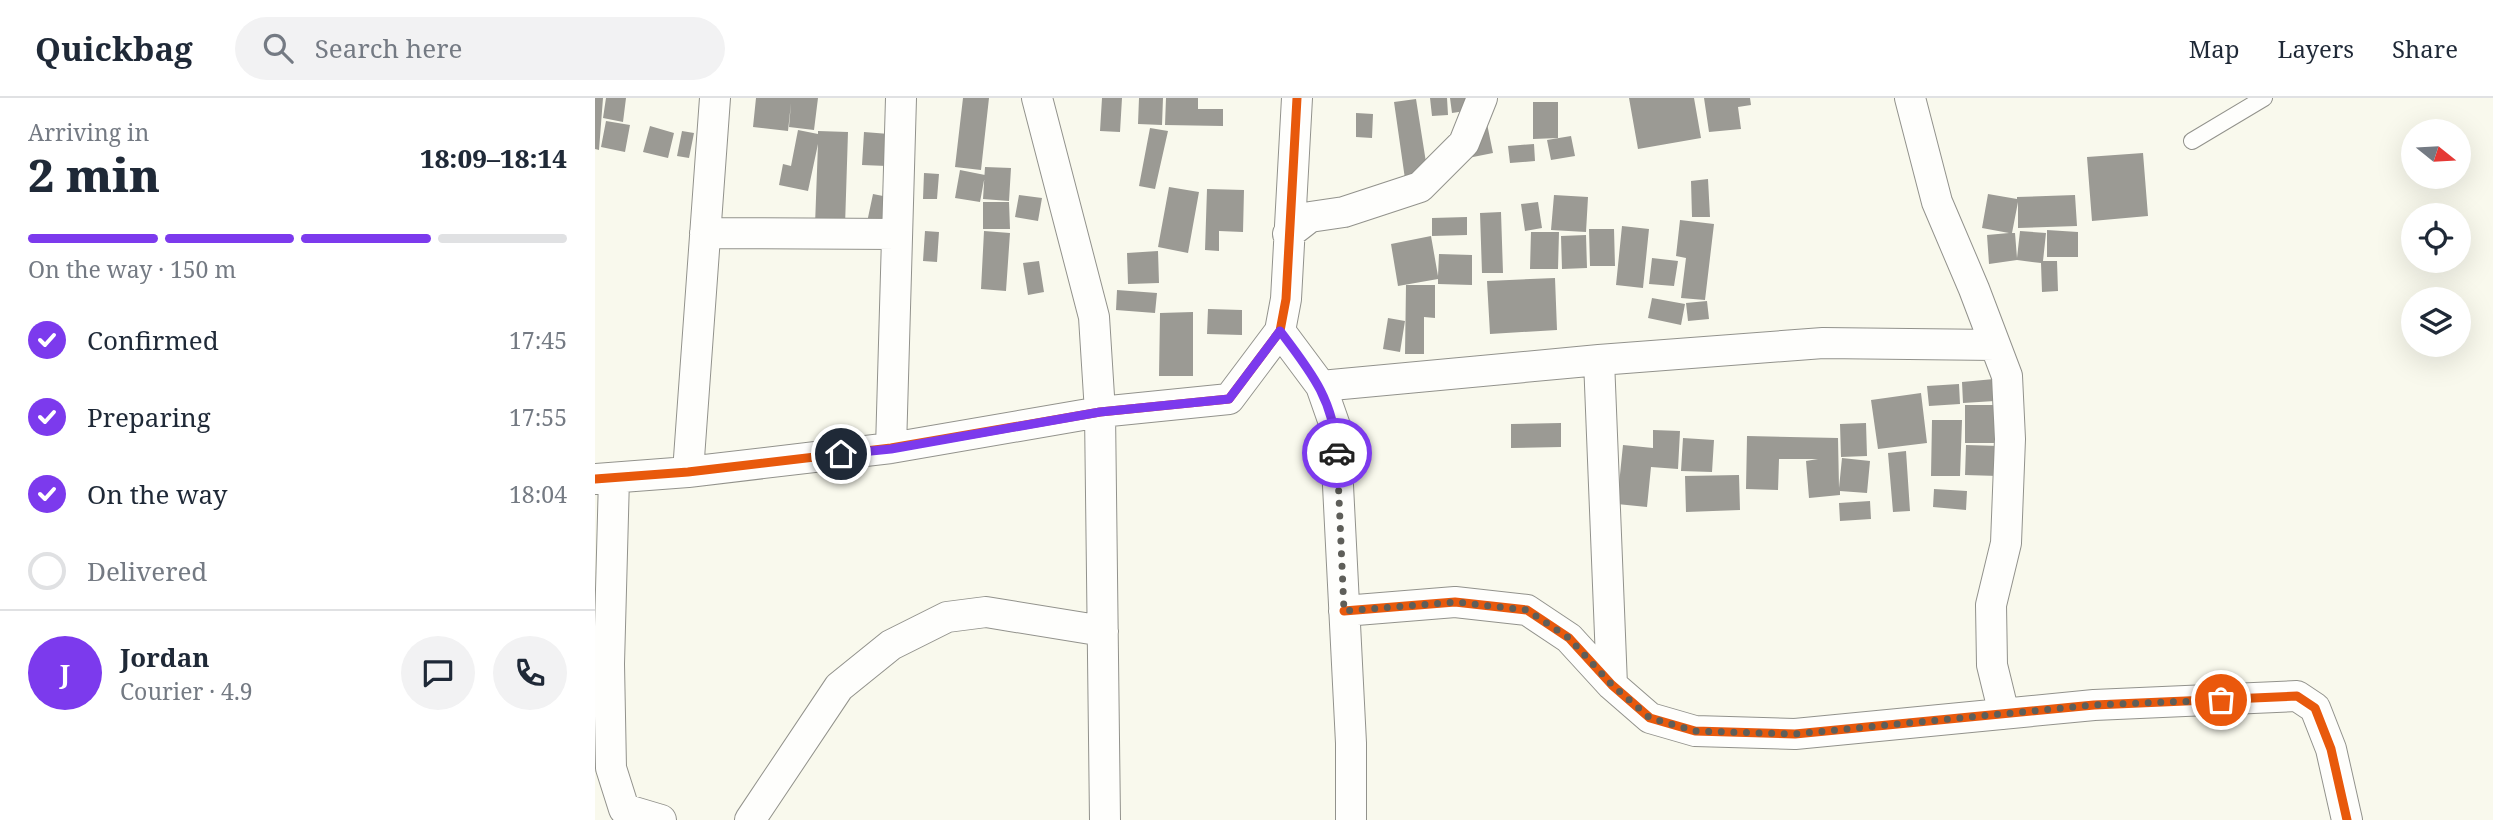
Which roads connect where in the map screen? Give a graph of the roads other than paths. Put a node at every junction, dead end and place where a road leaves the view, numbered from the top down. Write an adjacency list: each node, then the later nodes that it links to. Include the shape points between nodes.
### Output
1 (715, 98): 9 (street)
2 (901, 98): 10 (street)
3 (1037, 98): 16 (street, via 1094,317)
4 (1297, 98): 11 (street)
5 (1482, 98): 11 (street, via 1464,143 1420,187 1344,212 1310,217)
6 (1910, 98): 13 (street, via 1937,202)
7 (2264, 98): 8 (lane)
8 (2192, 141)
9 (705, 233): 10 (street); 18 (street)
10 (897, 234): 17 (street)
11 (1288, 234): 12 (street)
12 (1280, 331): 15 (street); 16 (street, via 1229,399)
13 (1995, 345): 14 (street, via 1823,343); 24 (street, via 2007,376 2010,439 2006,543 1991,605 1993,665)
14 (1599, 360): 15 (street); 23 (street)
15 (1321, 386): 20 (street, via 1335,426)
16 (1100, 412): 17 (street); 21 (street)
17 (891, 449): 18 (street)
18 (688, 472): 19 (street)
19 (604, 478): 22 (street)
20 (1344, 611): 23 (street, via 1455,602 1527,610 1569,638); 28 (street)
21 (1103, 631): 26 (street, via 986,612 947,617 891,645 839,687); 27 (street)
22 (602, 664): 25 (street, via 611,768 624,809)
23 (1612, 685): 24 (street, via 1650,718 1695,731 1795,734)
24 (2004, 714): 29 (street, via 2297,696 2315,708 2331,749)
25 (661, 820)
26 (750, 820)
27 (1105, 820)
28 (1351, 820)
29 (2347, 820)

